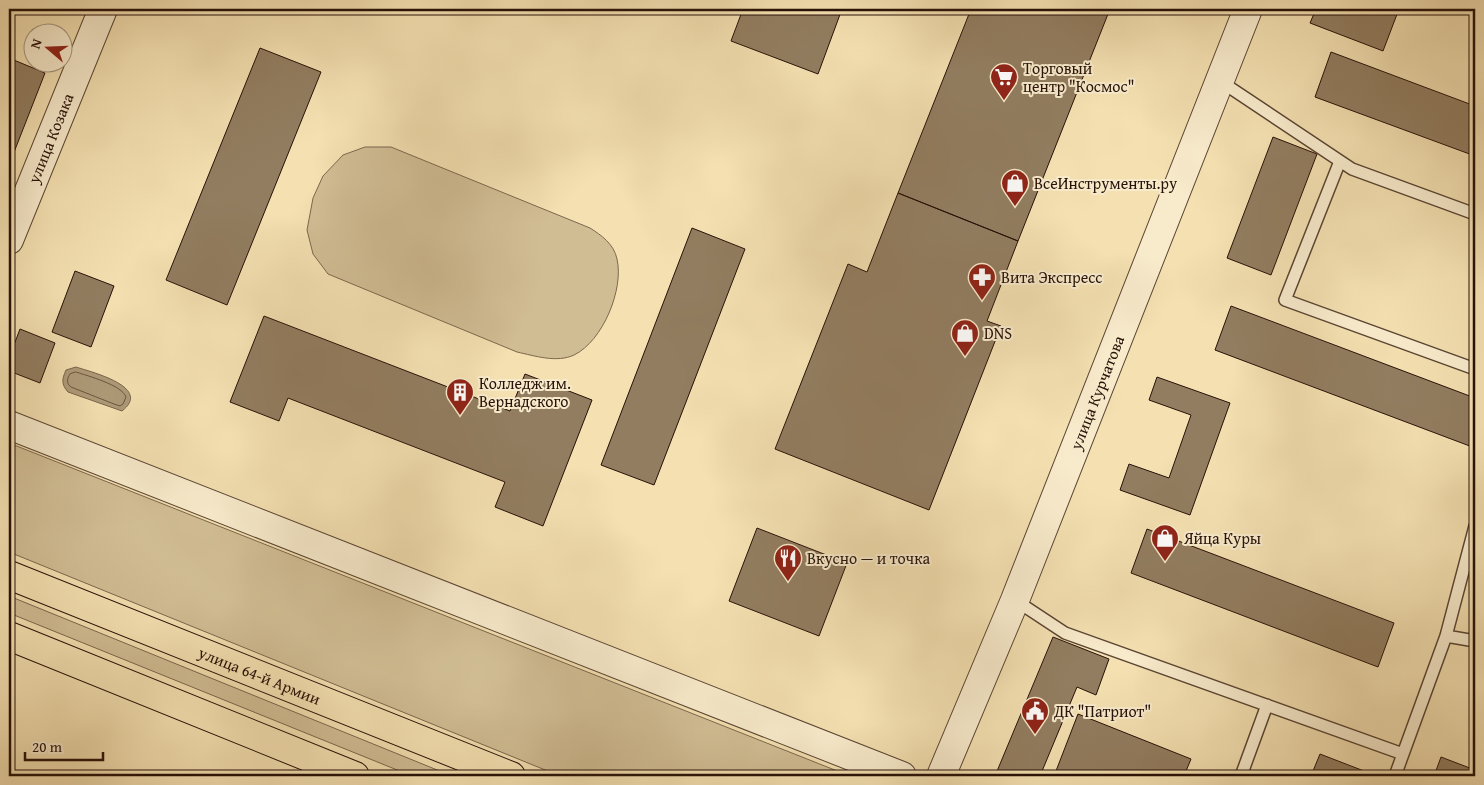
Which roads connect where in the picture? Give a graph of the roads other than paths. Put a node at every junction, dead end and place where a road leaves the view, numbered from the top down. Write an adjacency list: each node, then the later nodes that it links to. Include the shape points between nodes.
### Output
1 (103, 9): 6 (street, улица Козака)
2 (1248, 9): 3 (street, улица Курчатова)
3 (1220, 81): 4 (lane); 11 (street, улица Курчатова)
4 (1340, 161): 5 (lane, via 1352,169); 7 (lane, via 1285,300)
5 (1475, 214)
6 (9, 240)
7 (1475, 369)
8 (9, 425): 19 (street)
9 (1475, 526): 13 (lane)
10 (9, 574): 18 (highway, улица 64-й Армии)
11 (1015, 600): 15 (lane, via 1065,632); 20 (street, улица Курчатова)
12 (9, 636): 17 (highway)
13 (1446, 636): 14 (lane); 16 (lane)
14 (1475, 641)
15 (1267, 705): 16 (lane); 21 (lane)
16 (1403, 754): 22 (lane)
17 (355, 776)
18 (511, 776)
19 (902, 776)
20 (941, 776)
21 (1241, 776)
22 (1395, 776)

